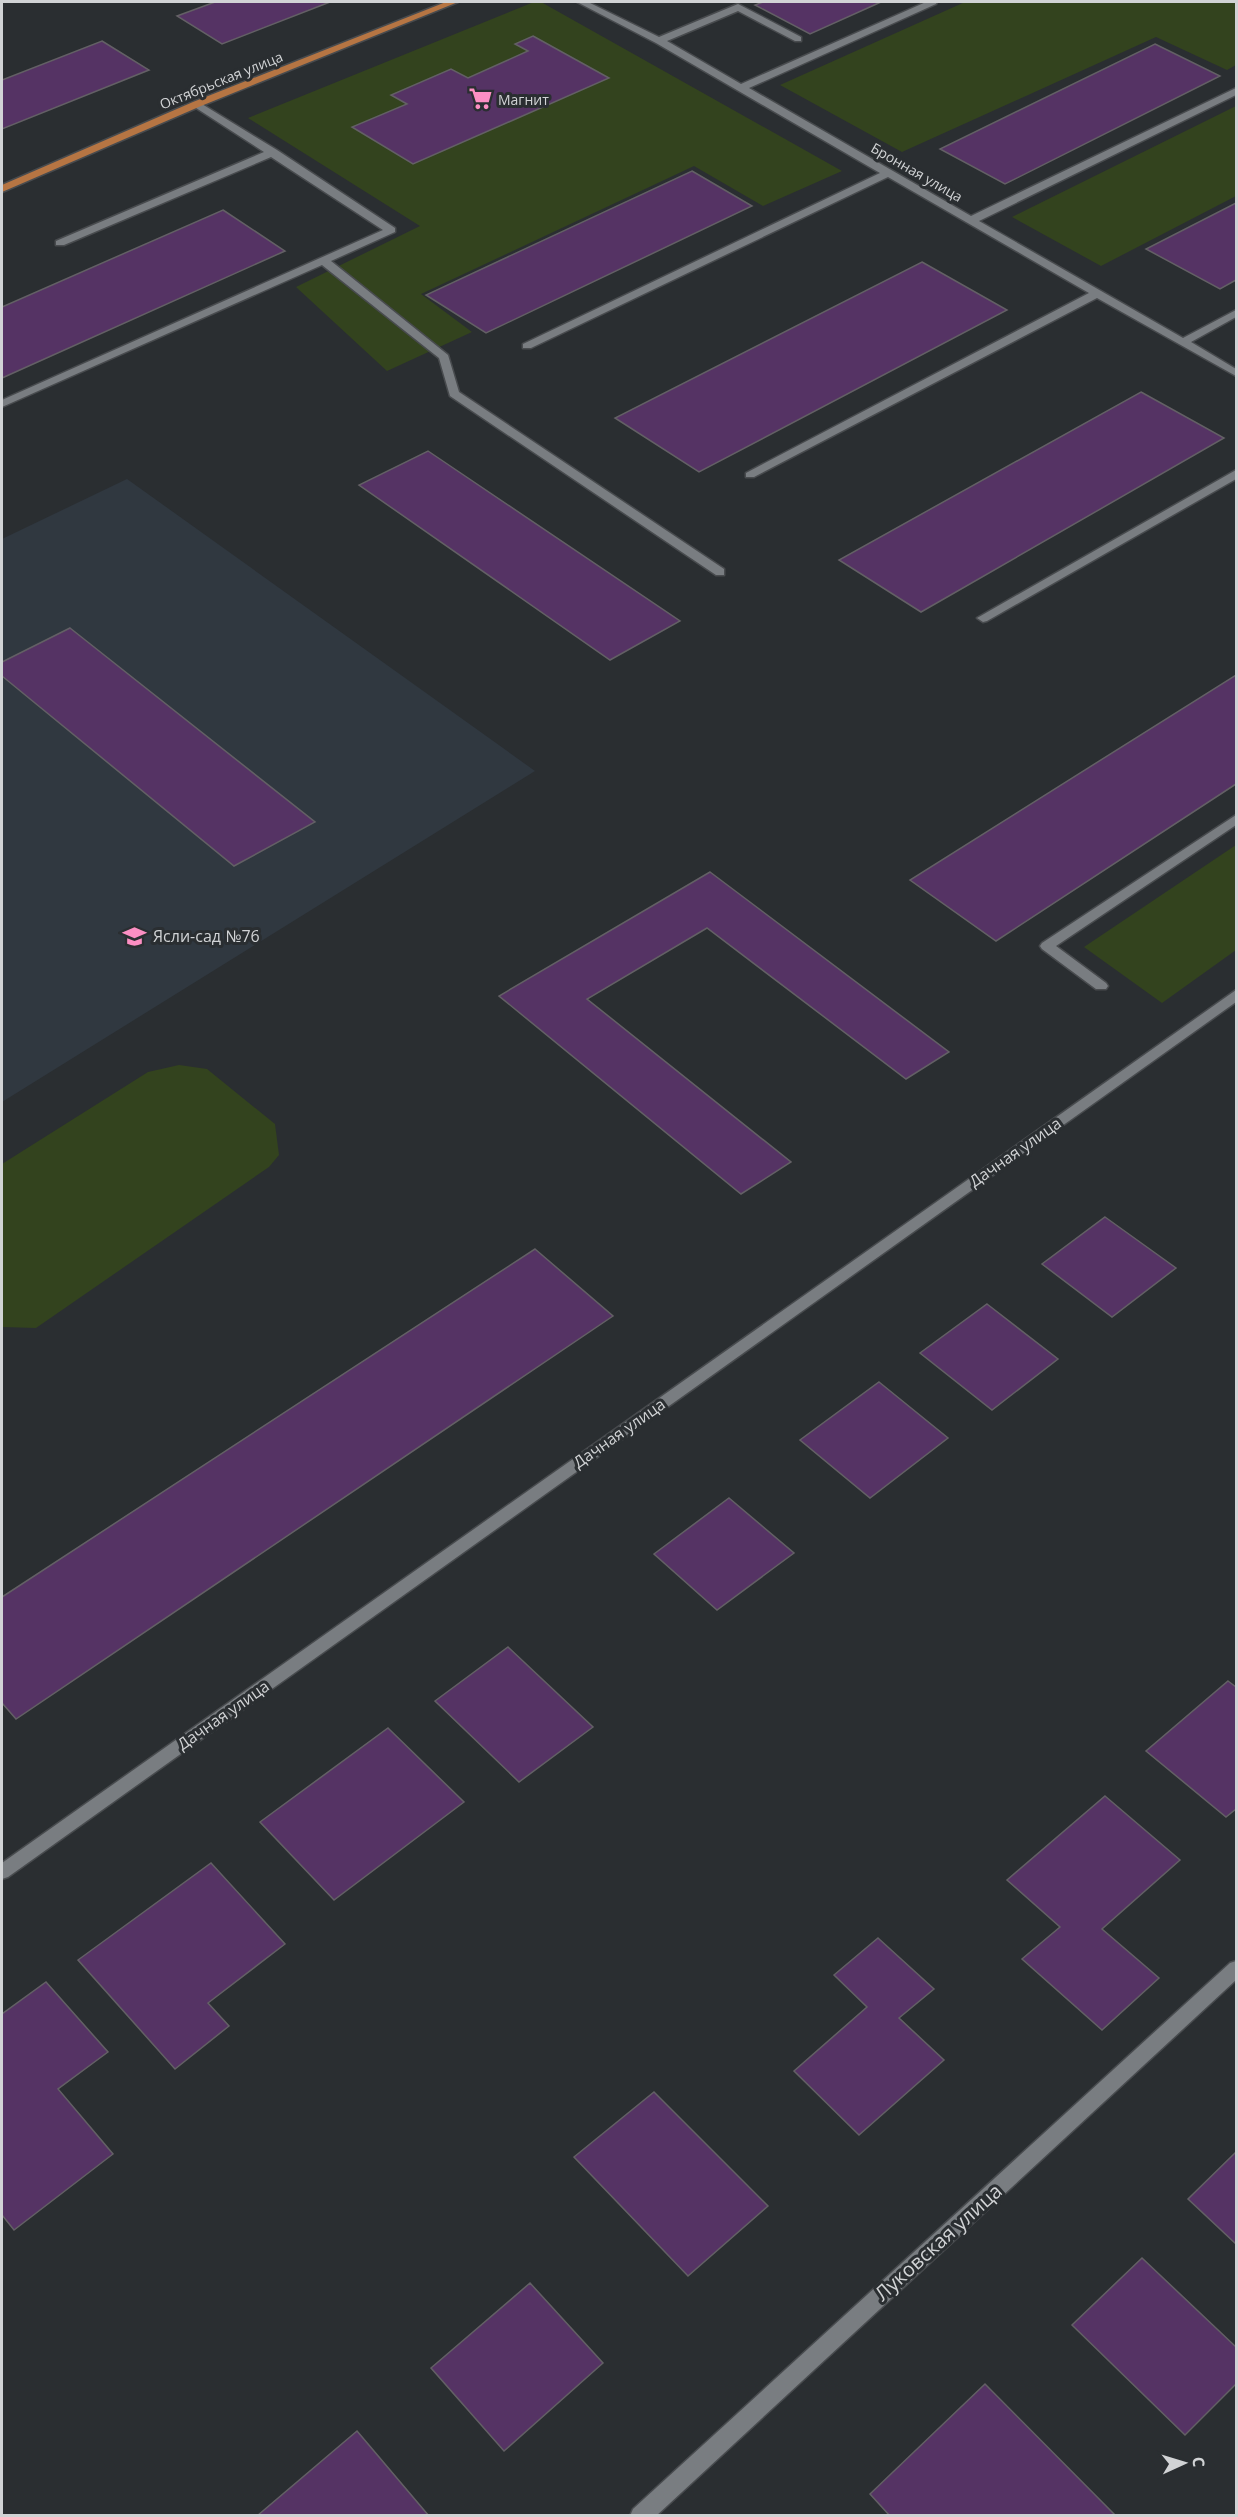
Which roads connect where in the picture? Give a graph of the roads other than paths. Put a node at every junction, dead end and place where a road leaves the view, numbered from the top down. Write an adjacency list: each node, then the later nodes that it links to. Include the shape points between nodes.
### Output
1 (453, 2): 8 (main road, Октябрьская улица)
2 (581, 2): 5 (street, Бронная улица)
3 (933, 2): 6 (street)
4 (798, 39): 5 (street, via 738,8)
5 (659, 41): 6 (street, Бронная улица)
6 (741, 87): 10 (street, Бронная улица)
7 (1236, 91): 12 (street)
8 (197, 104): 9 (street); 11 (main road, Октябрьская улица)
9 (273, 152): 13 (street); 14 (street, via 391,230)
10 (888, 173): 12 (street, Бронная улица); 18 (street)
11 (2, 189)
12 (972, 220): 15 (street, Бронная улица)
13 (60, 243)
14 (324, 261): 20 (street); 23 (street, via 444,357 454,394)
15 (1098, 293): 17 (street, Бронная улица); 22 (street)
16 (1236, 313): 17 (street)
17 (1183, 342): 19 (street, Бронная улица)
18 (526, 346)
19 (1236, 373)
20 (2, 404)
21 (1236, 474): 24 (street)
22 (750, 475)
23 (720, 572)
24 (983, 618)
25 (1236, 819): 26 (street, via 1047,946)
26 (1101, 986)
27 (1236, 995): 28 (street, Дачная улица)
28 (2, 1872)
29 (1236, 1969): 30 (street, Луковская улица)
30 (640, 2516)

